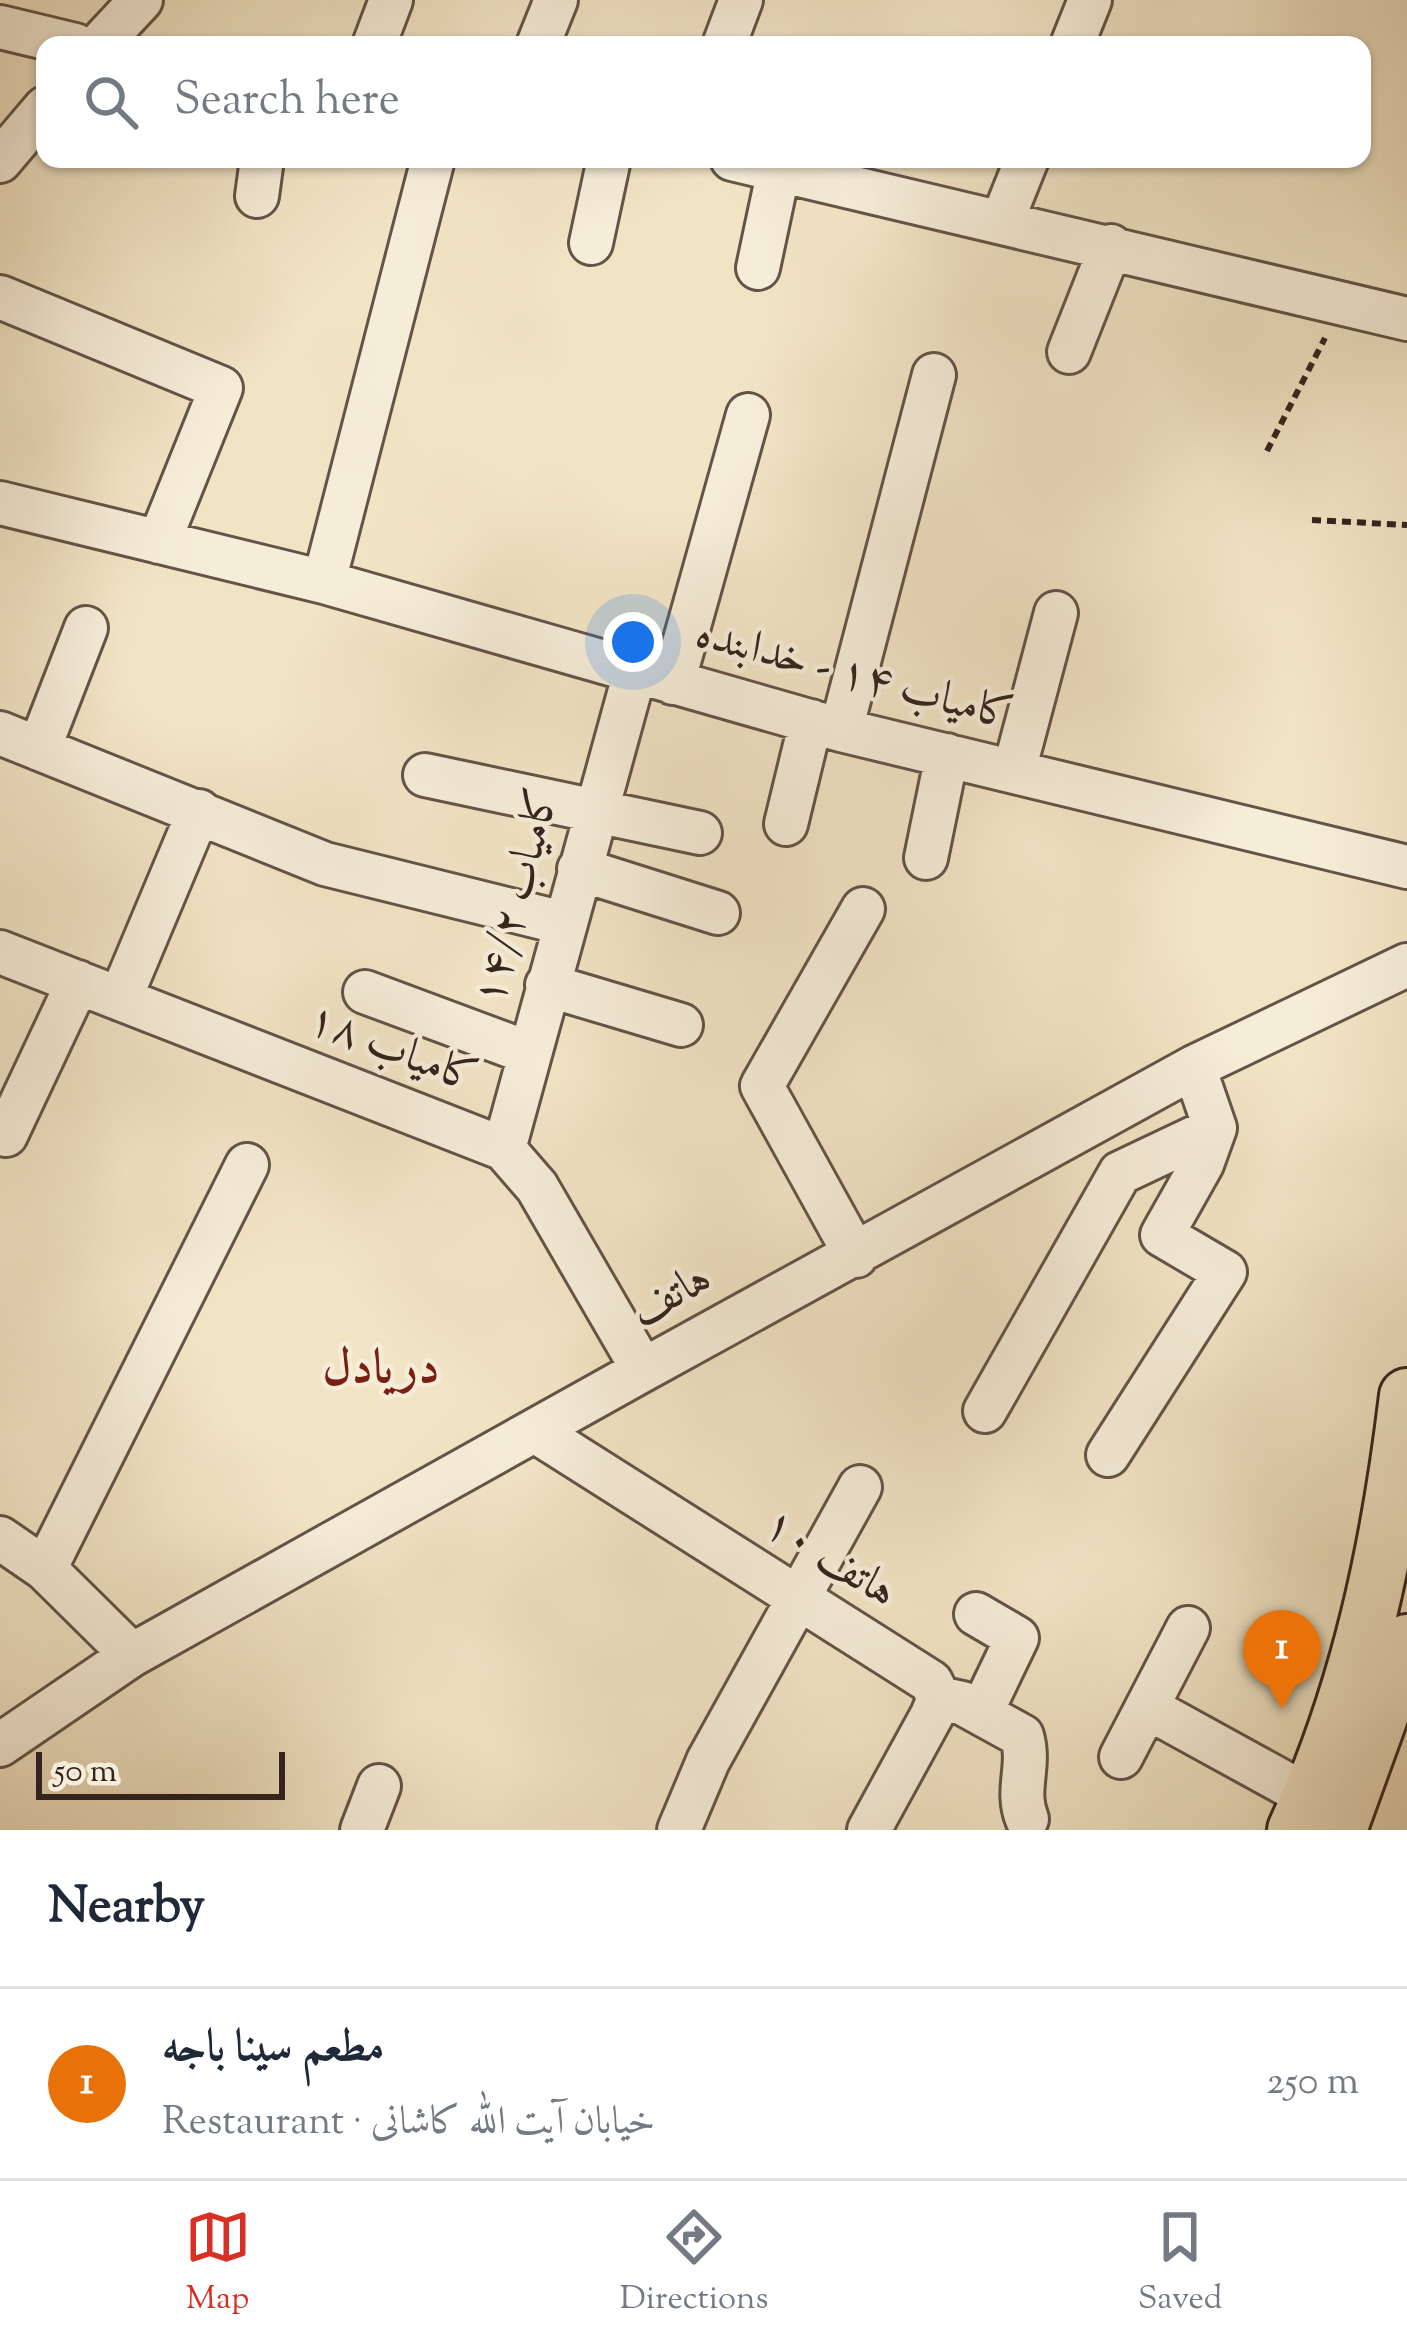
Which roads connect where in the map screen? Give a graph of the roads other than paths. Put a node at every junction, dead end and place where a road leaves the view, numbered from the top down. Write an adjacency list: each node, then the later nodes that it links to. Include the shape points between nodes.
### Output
1 (141, 0): 8 (street)
2 (391, 0): 9 (street)
3 (556, 0): 10 (street)
4 (741, 0): 11 (street)
5 (1090, 0): 12 (street)
6 (0, 27): 7 (street)
7 (38, 36)
8 (107, 36)
9 (377, 36)
10 (542, 36)
11 (727, 36)
12 (1076, 36)
13 (36, 119): 14 (street)
14 (0, 161)
15 (431, 168): 32 (street)
16 (607, 168): 22 (street)
17 (774, 168): 19 (street)
18 (1023, 168): 21 (street)
19 (778, 169): 20 (street); 24 (street)
20 (853, 172): 21 (street)
21 (1003, 219): 23 (street)
22 (591, 243)
23 (1111, 246): 26 (street); 27 (street)
24 (758, 268)
25 (1, 298): 31 (street, via 221,388)
26 (1407, 319)
27 (1070, 352)
28 (934, 375): 36 (street)
29 (748, 415): 35 (street, کامیاب ۱۴/۲)
30 (0, 503): 31 (street, کامیاب ۱۴ - خدابنده)
31 (159, 542): 32 (street, کامیاب ۱۴ - خدابنده)
32 (324, 582): 35 (street, کامیاب ۱۴ - خدابنده)
33 (1056, 613): 39 (street)
34 (86, 628): 37 (street)
35 (654, 678): 36 (street, کامیاب ۱۴ - خدابنده); 41 (street, کامیاب ۱۴/۲)
36 (826, 725): 38 (street, کامیاب ۱۴ - خدابنده); 43 (street)
37 (20, 741): 42 (street)
38 (947, 755): 39 (street, کامیاب ۱۴ - خدابنده); 45 (street)
39 (1014, 771): 46 (street, کامیاب ۱۴ - خدابنده)
40 (424, 775): 41 (street)
41 (596, 808): 44 (street); 47 (street, کامیاب ۱۴/۲)
42 (199, 811): 50 (street, via 325,863); 56 (street)
43 (786, 824)
44 (700, 833)
45 (926, 858)
46 (1407, 867)
47 (578, 869): 49 (street); 50 (street, کامیاب ۱۴/۲)
48 (863, 909): 64 (street, via 762,1086)
49 (718, 914)
50 (563, 923): 54 (street, کامیاب ۱۴/۲)
51 (0, 952): 53 (street, کامیاب ۱۸)
52 (1407, 965): 59 (street, هاتف)
53 (78, 982): 56 (street, کامیاب ۱۸); 61 (street)
54 (547, 985): 57 (street); 58 (street, کامیاب ۱۴/۲)
55 (365, 992): 58 (street)
56 (120, 999): 62 (street, کامیاب ۱۸)
57 (681, 1025)
58 (530, 1053): 62 (street, کامیاب ۱۴/۲)
59 (1194, 1067): 60 (street); 64 (street, هاتف)
60 (1215, 1128): 67 (street, via 1120,1173); 69 (street, via 1162,1234 1225,1272)
61 (6, 1135)
62 (504, 1150): 65 (street, کامیاب ۱۸, via 536,1187)
63 (247, 1165): 72 (street)
64 (856, 1256): 65 (street, هاتف)
65 (643, 1370): 68 (street, هاتف)
66 (1407, 1396): 84 (main road, via 1367,1635)
67 (985, 1411)
68 (535, 1430): 73 (street, هاتف ۱۰); 77 (street, هاتف)
69 (1108, 1455)
70 (860, 1487): 73 (street)
71 (0, 1538): 72 (street)
72 (45, 1569): 77 (street)
73 (794, 1600): 78 (street, هاتف ۱۰, via 931,1682); 87 (street)
74 (976, 1614): 80 (street, via 1017,1638)
75 (1188, 1628): 79 (street)
76 (1407, 1646): 84 (main road)
77 (132, 1655): 81 (street, هاتف)
78 (939, 1698): 80 (street); 88 (street)
79 (1148, 1708): 82 (street); 84 (street)
80 (981, 1713): 85 (street, via 1022,1736 1027,1754 1018,1798)
81 (0, 1744)
82 (1121, 1757)
83 (379, 1786): 86 (street)
84 (1315, 1819)
85 (1027, 1820)
86 (362, 1830)
87 (679, 1830)
88 (869, 1830)

